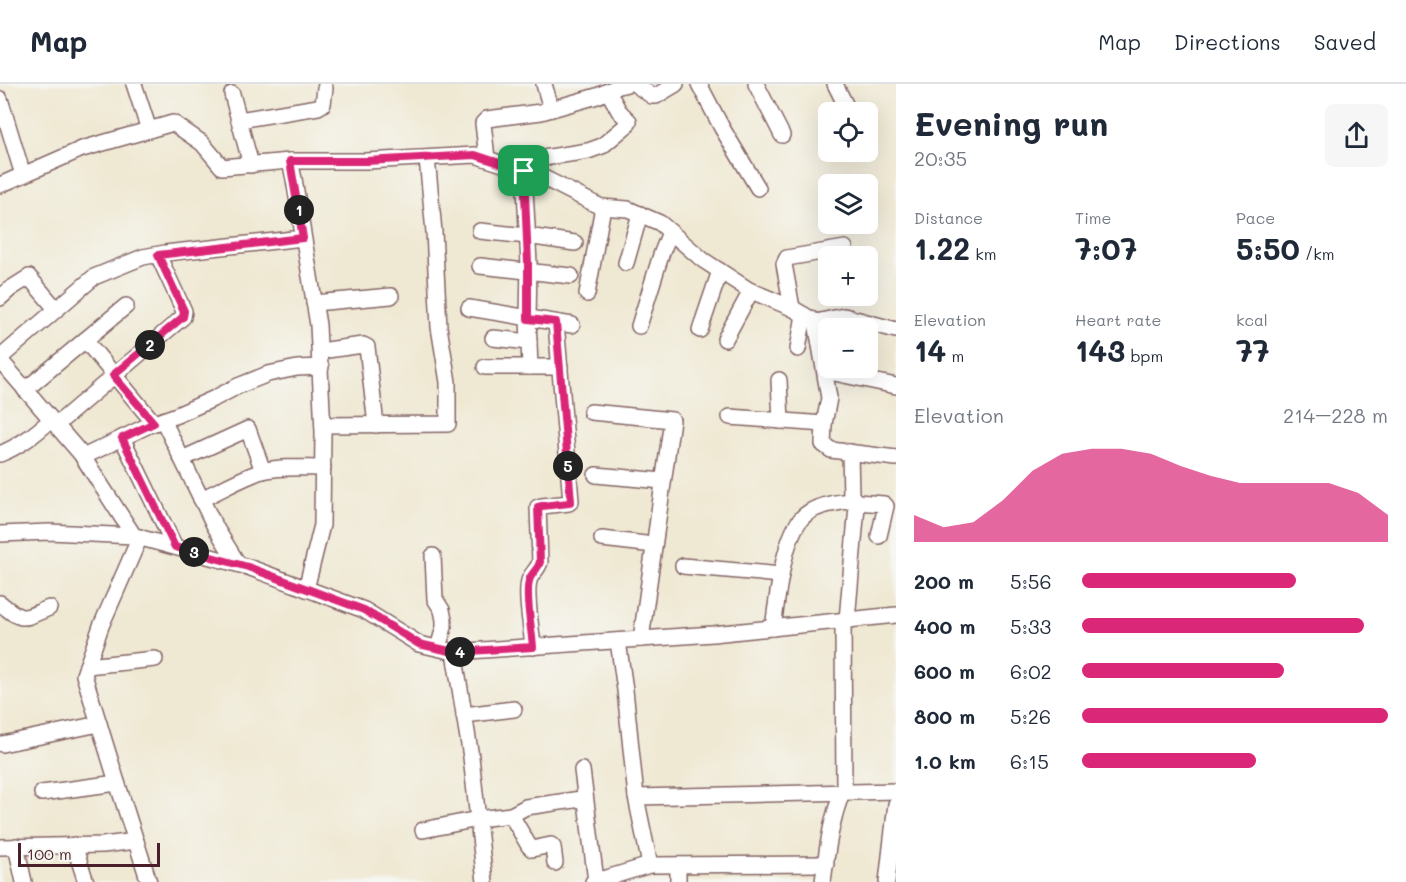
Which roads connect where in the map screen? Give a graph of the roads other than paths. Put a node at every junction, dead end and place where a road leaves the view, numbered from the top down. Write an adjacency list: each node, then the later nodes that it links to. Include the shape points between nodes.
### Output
1 (134, 84): 16 (street)
2 (544, 84): 14 (street)
3 (627, 84): 10 (street)
4 (634, 84): 5 (street, via 652,96)
5 (675, 84)
6 (699, 84): 25 (street)
7 (756, 84): 17 (street)
8 (835, 84): 13 (street)
9 (325, 88): 15 (street, via 323,104 318,107)
10 (608, 91): 14 (street); 22 (street, via 627,125 602,146 531,160)
11 (232, 94): 15 (street)
12 (0, 99): 23 (street)
13 (844, 102)
14 (551, 109): 19 (street, via 488,119 483,123)
15 (239, 120): 21 (street)
16 (148, 130): 21 (street, via 172,123 202,144 222,167); 23 (street, via 82,149)
17 (782, 135)
18 (427, 158): 19 (street); 20 (street); 80 (street, via 439,327 448,382 448,424)
19 (487, 158): 22 (street)
20 (290, 161): 21 (street); 31 (street)
21 (251, 165)
22 (526, 172): 26 (street); 30 (street)
23 (23, 175): 24 (street)
24 (0, 185)
25 (758, 188)
26 (603, 207): 27 (street); 41 (street)
27 (640, 214): 29 (street); 35 (street)
28 (480, 231): 30 (street)
29 (670, 232): 38 (street); 52 (street)
30 (527, 236): 32 (street); 37 (street)
31 (303, 238): 34 (street); 44 (street)
32 (575, 243)
33 (818, 253): 48 (street, via 787,258 784,264)
34 (158, 255): 47 (street, via 94,277); 67 (street, via 184,311 183,317)
35 (626, 263)
36 (480, 266): 37 (street)
37 (528, 270): 39 (street); 49 (street)
38 (720, 271): 40 (street); 53 (street)
39 (571, 276)
40 (751, 291): 48 (street); 56 (street)
41 (587, 294)
42 (391, 296): 44 (street)
43 (0, 298): 47 (street, via 29,277)
44 (314, 303): 60 (street)
45 (126, 306): 57 (street)
46 (469, 308): 49 (street)
47 (56, 309): 62 (street)
48 (804, 315): 54 (street, via 844,316); 59 (street); 61 (street)
49 (528, 319): 50 (street); 58 (street)
50 (556, 322): 51 (street); 66 (street)
51 (572, 325)
52 (639, 326)
53 (700, 330)
54 (896, 330)
55 (493, 338): 58 (street)
56 (725, 339)
57 (85, 340): 67 (street); 72 (street)
58 (529, 342): 65 (street)
59 (798, 349)
60 (320, 351): 63 (street); 80 (street, via 363,345 367,348)
61 (818, 352)
62 (0, 359): 72 (street)
63 (321, 367): 77 (street, via 268,374); 79 (street)
64 (485, 367): 65 (street)
65 (530, 367): 66 (street)
66 (560, 368): 111 (street, via 571,501 538,507 540,562 527,589)
67 (113, 375): 76 (street); 77 (street)
68 (826, 378): 78 (street, via 829,398)
69 (860, 378): 71 (street)
70 (779, 380): 75 (street)
71 (896, 386)
72 (25, 390): 76 (street)
73 (591, 412): 90 (street, via 672,420)
74 (730, 417): 75 (street)
75 (781, 421): 78 (street)
76 (53, 422): 83 (street); 84 (street)
77 (158, 422): 81 (street); 86 (street)
78 (824, 424): 82 (street, via 824,446)
79 (323, 425): 80 (street); 87 (street)
80 (376, 425)
81 (122, 438): 84 (street); 98 (street)
82 (850, 452): 85 (street); 92 (street)
83 (0, 453)
84 (83, 457): 94 (street)
85 (896, 458)
86 (182, 459): 88 (street, via 248,429); 91 (street)
87 (323, 468): 88 (street); 103 (street, via 322,525)
88 (263, 471): 91 (street)
89 (596, 475): 90 (street)
90 (663, 481): 97 (street)
91 (201, 499): 100 (street)
92 (854, 499): 95 (street, via 886,506); 102 (street, via 830,504 802,518 789,545); 107 (street)
93 (0, 534): 94 (street)
94 (137, 536): 98 (street); 115 (street)
95 (879, 536)
96 (602, 538): 97 (street)
97 (654, 544): 109 (street)
98 (175, 547): 100 (street)
99 (433, 555): 112 (street, via 435,599 444,620)
100 (238, 564): 103 (street)
101 (683, 566): 102 (street)
102 (781, 576): 108 (street)
103 (306, 589): 112 (street, via 364,610 419,644)
104 (0, 603): 105 (street, via 20,617)
105 (49, 608)
106 (896, 615): 107 (street)
107 (845, 620): 108 (street); 122 (street)
108 (773, 628): 109 (street)
109 (641, 639): 110 (street)
110 (618, 641): 111 (street); 125 (street)
111 (533, 647): 113 (street)
112 (438, 648): 113 (street)
113 (454, 652): 117 (street)
114 (155, 659): 115 (street)
115 (87, 666): 118 (street, via 84,675)
116 (514, 709): 117 (street)
117 (464, 715): 129 (street)
118 (99, 724): 119 (street); 121 (street)
119 (2, 744)
120 (582, 770): 138 (street)
121 (117, 783): 124 (street); 131 (street)
122 (843, 791): 123 (street); 125 (street); 135 (street)
123 (896, 791)
124 (42, 793)
125 (636, 797): 137 (street)
126 (581, 799): 128 (street, via 526,807)
127 (896, 804): 145 (street)
128 (511, 815): 129 (street); 134 (street, via 532,849 553,847)
129 (478, 819): 130 (street); 142 (street)
130 (423, 830)
131 (136, 841): 132 (street); 141 (street)
132 (74, 845): 133 (street); 140 (street)
133 (8, 847): 139 (street)
134 (555, 863)
135 (825, 864): 136 (street); 144 (street)
136 (678, 865): 137 (street); 143 (street)
137 (640, 872): 138 (street)
138 (595, 881)
139 (24, 882)
140 (86, 882)
141 (149, 882)
142 (484, 882)
143 (678, 882)
144 (823, 882)
145 (887, 882)

